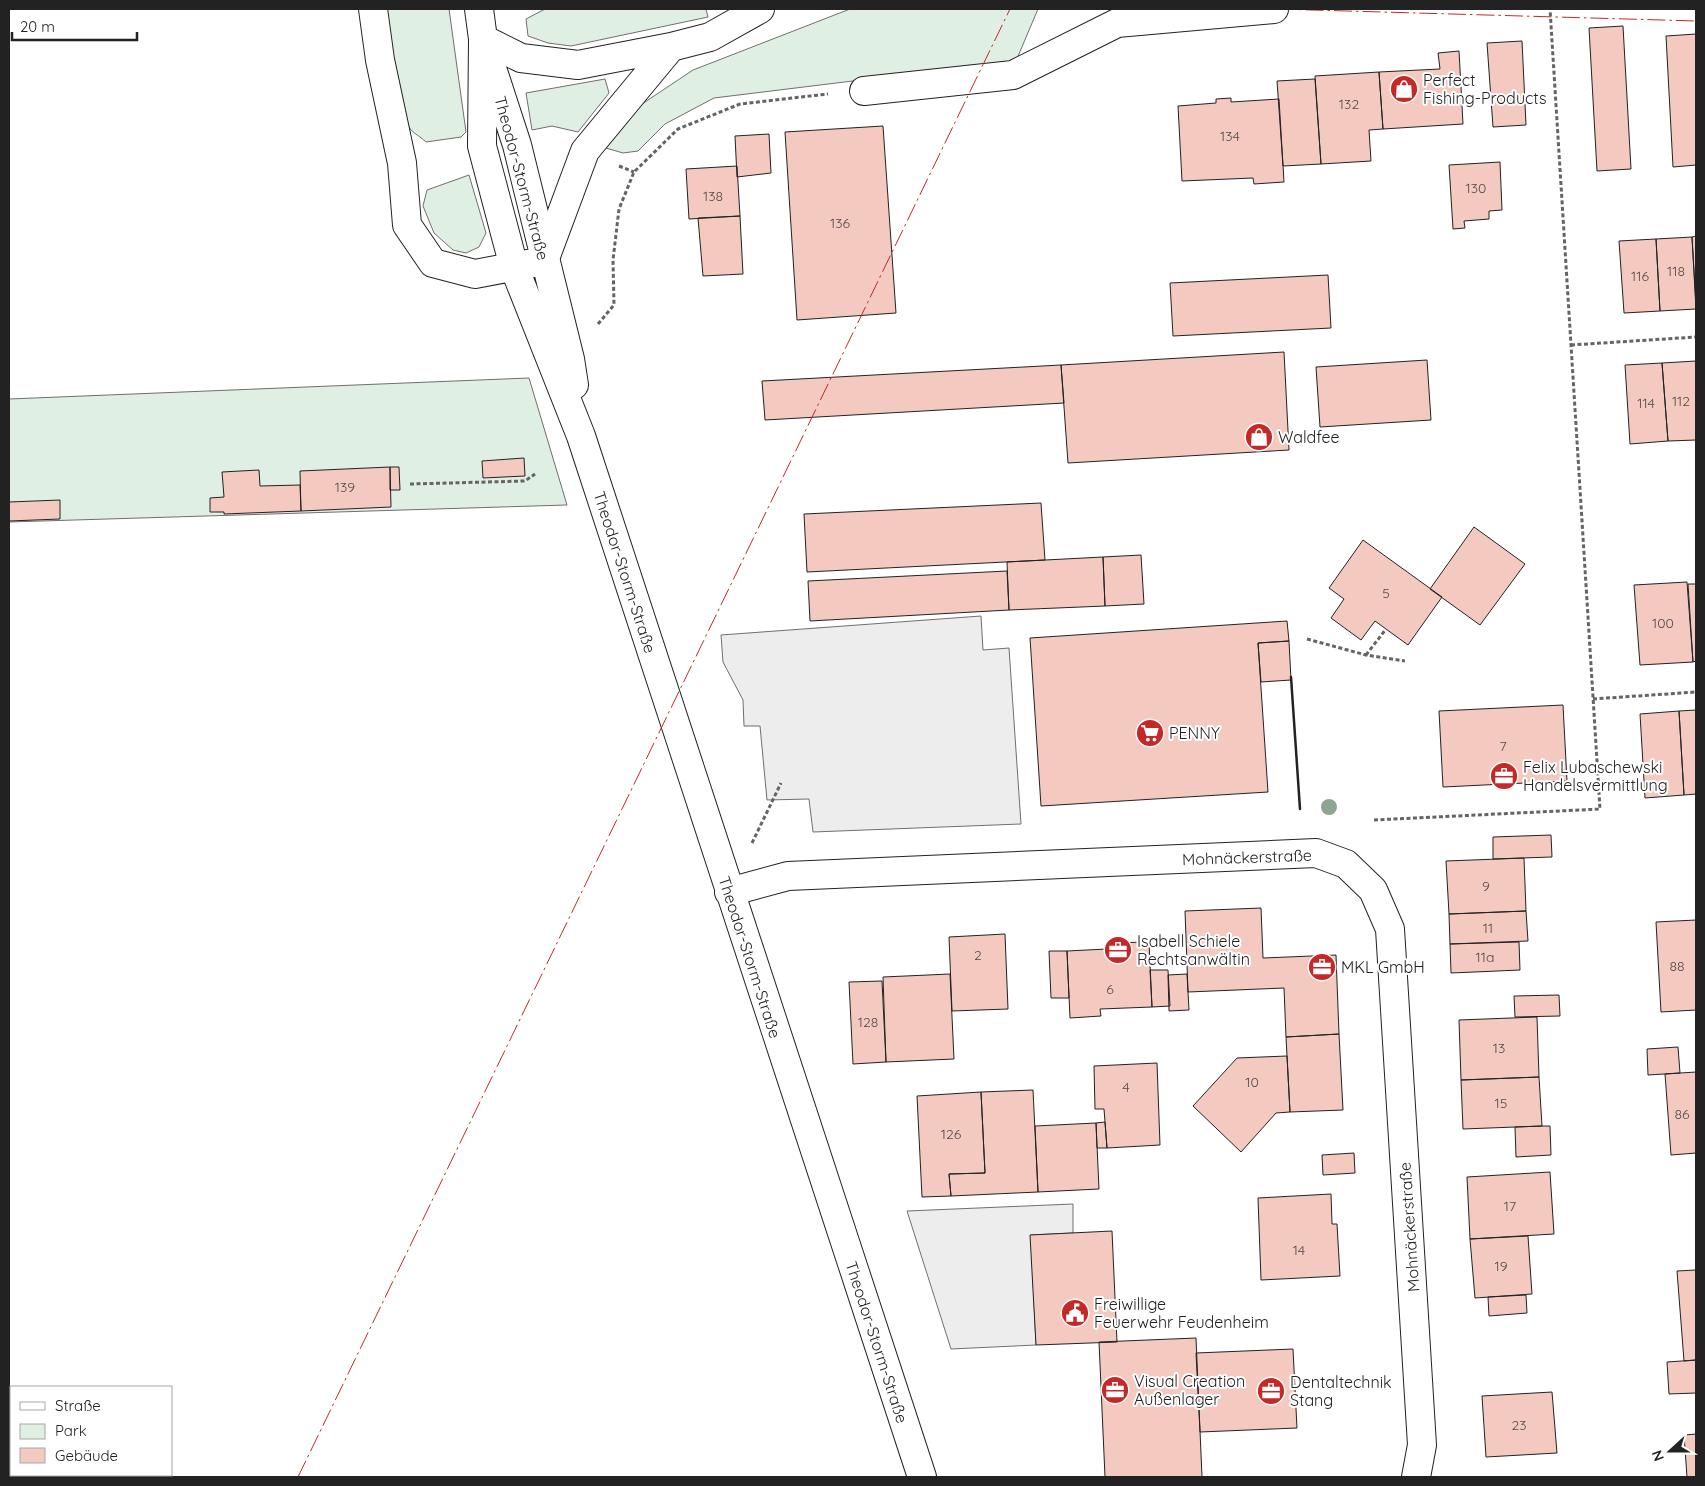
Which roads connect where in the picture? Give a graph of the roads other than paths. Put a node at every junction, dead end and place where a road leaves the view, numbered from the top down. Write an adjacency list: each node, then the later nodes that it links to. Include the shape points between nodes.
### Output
1 (373, 9): 9 (street, Theodor-Storm-Straße, via 380,60 402,163 407,224 433,264 475,274)
2 (479, 9): 5 (street, Theodor-Storm-Straße)
3 (760, 9): 6 (street, via 710,37)
4 (1274, 9): 7 (street, via 1117,23 1012,75)
5 (483, 39): 6 (street, via 521,58 578,64); 8 (street, Theodor-Storm-Straße, via 517,145); 9 (street, Theodor-Storm-Straße, via 482,146)
6 (671, 48): 8 (street, via 585,151)
7 (864, 91)
8 (544, 261): 9 (street); 10 (street, Theodor-Storm-Straße, via 570,359)
9 (514, 267): 10 (street, Theodor-Storm-Straße)
10 (581, 436): 11 (street, Theodor-Storm-Straße)
11 (729, 892): 12 (street, Theodor-Storm-Straße); 13 (street, Mohnäckerstraße, via 788,876 1316,853 1346,864 1373,890 1390,929 1422,1445)
12 (922, 1477)
13 (1416, 1477)

